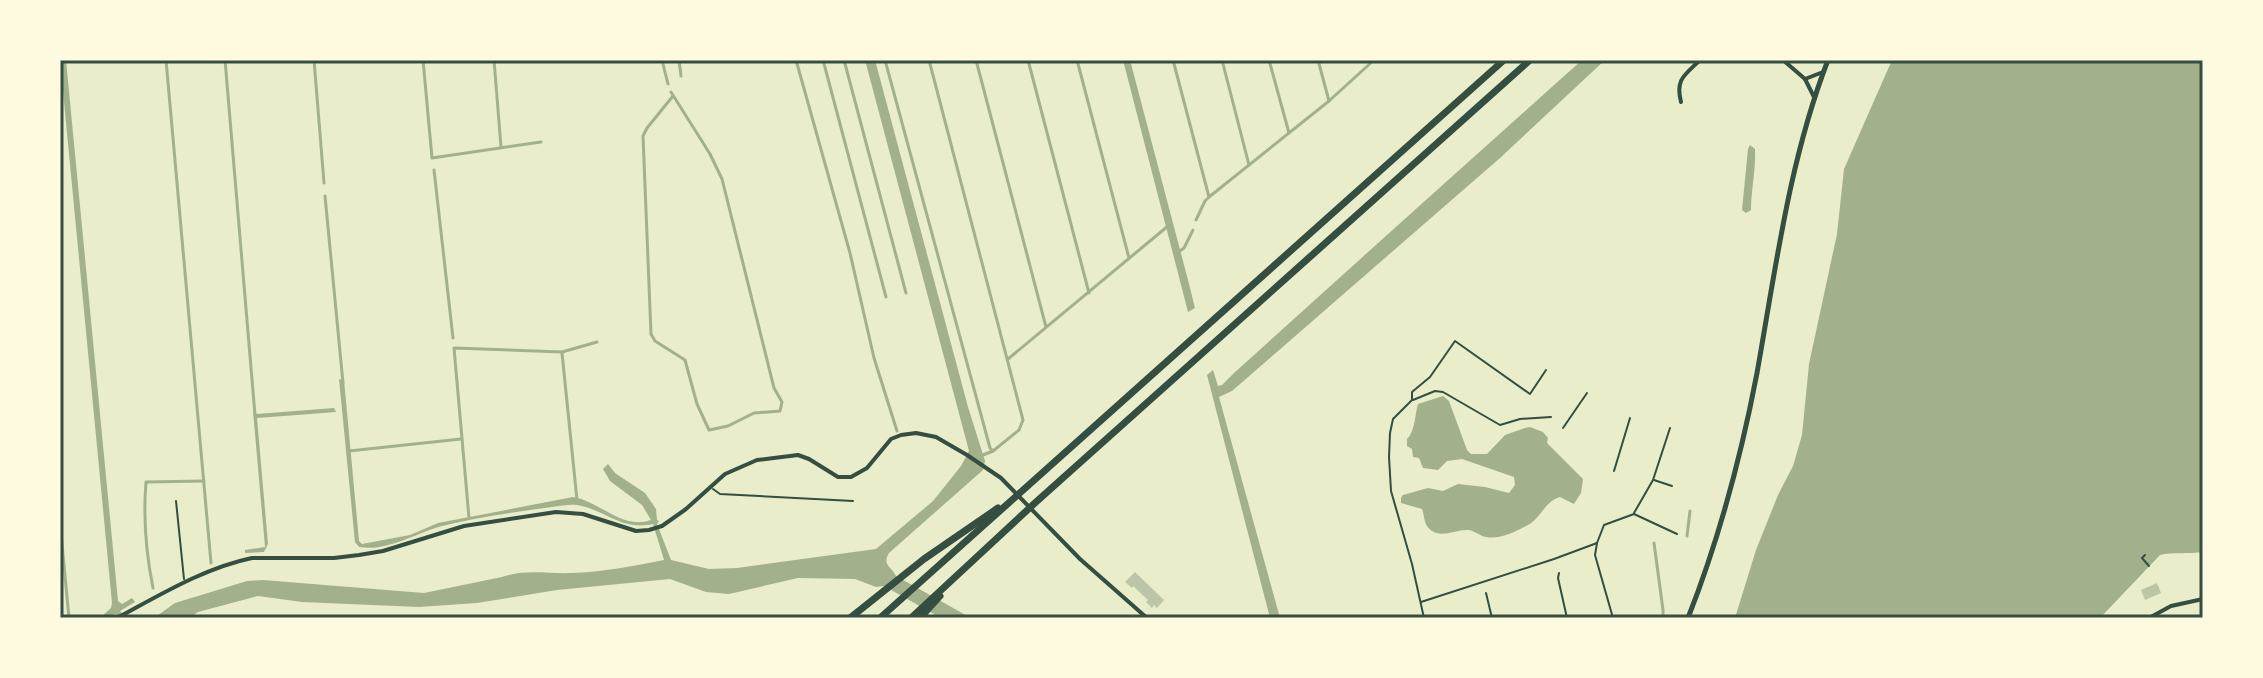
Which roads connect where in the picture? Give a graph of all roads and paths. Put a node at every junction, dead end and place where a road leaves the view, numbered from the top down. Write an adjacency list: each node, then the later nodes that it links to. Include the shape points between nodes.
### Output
1 (1504, 60): 21 (highway)
2 (1530, 60): 32 (highway)
3 (1700, 60): 9 (street, via 1680,81)
4 (1783, 60): 7 (street)
5 (1828, 60): 6 (street)
6 (1823, 72): 7 (street); 8 (street)
7 (1805, 79): 8 (street)
8 (1814, 97): 45 (street, via 1783,218 1739,459)
9 (1681, 102)
10 (1546, 370): 12 (path, via 1530,394 1455,341 1430,377 1412,392)
11 (1587, 393): 15 (path)
12 (1412, 400): 13 (path, via 1443,392 1500,425); 34 (path, via 1393,419 1389,457 1391,491)
13 (1551, 417)
14 (1630, 418): 17 (path)
15 (1563, 428)
16 (1670, 428): 18 (path)
17 (1614, 471)
18 (1653, 480): 20 (path); 24 (path)
19 (710, 485): 23 (lane, via 720,494); 30 (street, via 686,509 649,530 556,512 464,526 359,555 252,558); 40 (street, via 757,460 787,455 809,459 838,477 851,477 867,468 891,439 916,433 936,437 1001,478)
20 (1672, 486)
21 (1013, 499): 36 (highway); 37 (highway, via 924,559)
22 (176, 501): 30 (lane)
23 (853, 501)
24 (1634, 514): 25 (path); 26 (path, via 1606,523)
25 (1677, 534)
26 (1597, 543): 34 (path); 44 (path, via 1595,555)
27 (2145, 555): 28 (path)
28 (2149, 566)
29 (1559, 573): 43 (path)
30 (185, 582): 35 (street)
31 (1486, 593): 42 (path)
32 (937, 597): 38 (highway); 39 (highway)
33 (2203, 599): 46 (street, via 2171,606)
34 (1420, 603): 41 (path)
35 (120, 617)
36 (881, 617)
37 (850, 618)
38 (911, 618)
39 (920, 618)
40 (1147, 618)
41 (1424, 618)
42 (1492, 618)
43 (1567, 618)
44 (1613, 618)
45 (1688, 618)
46 (2149, 618)

